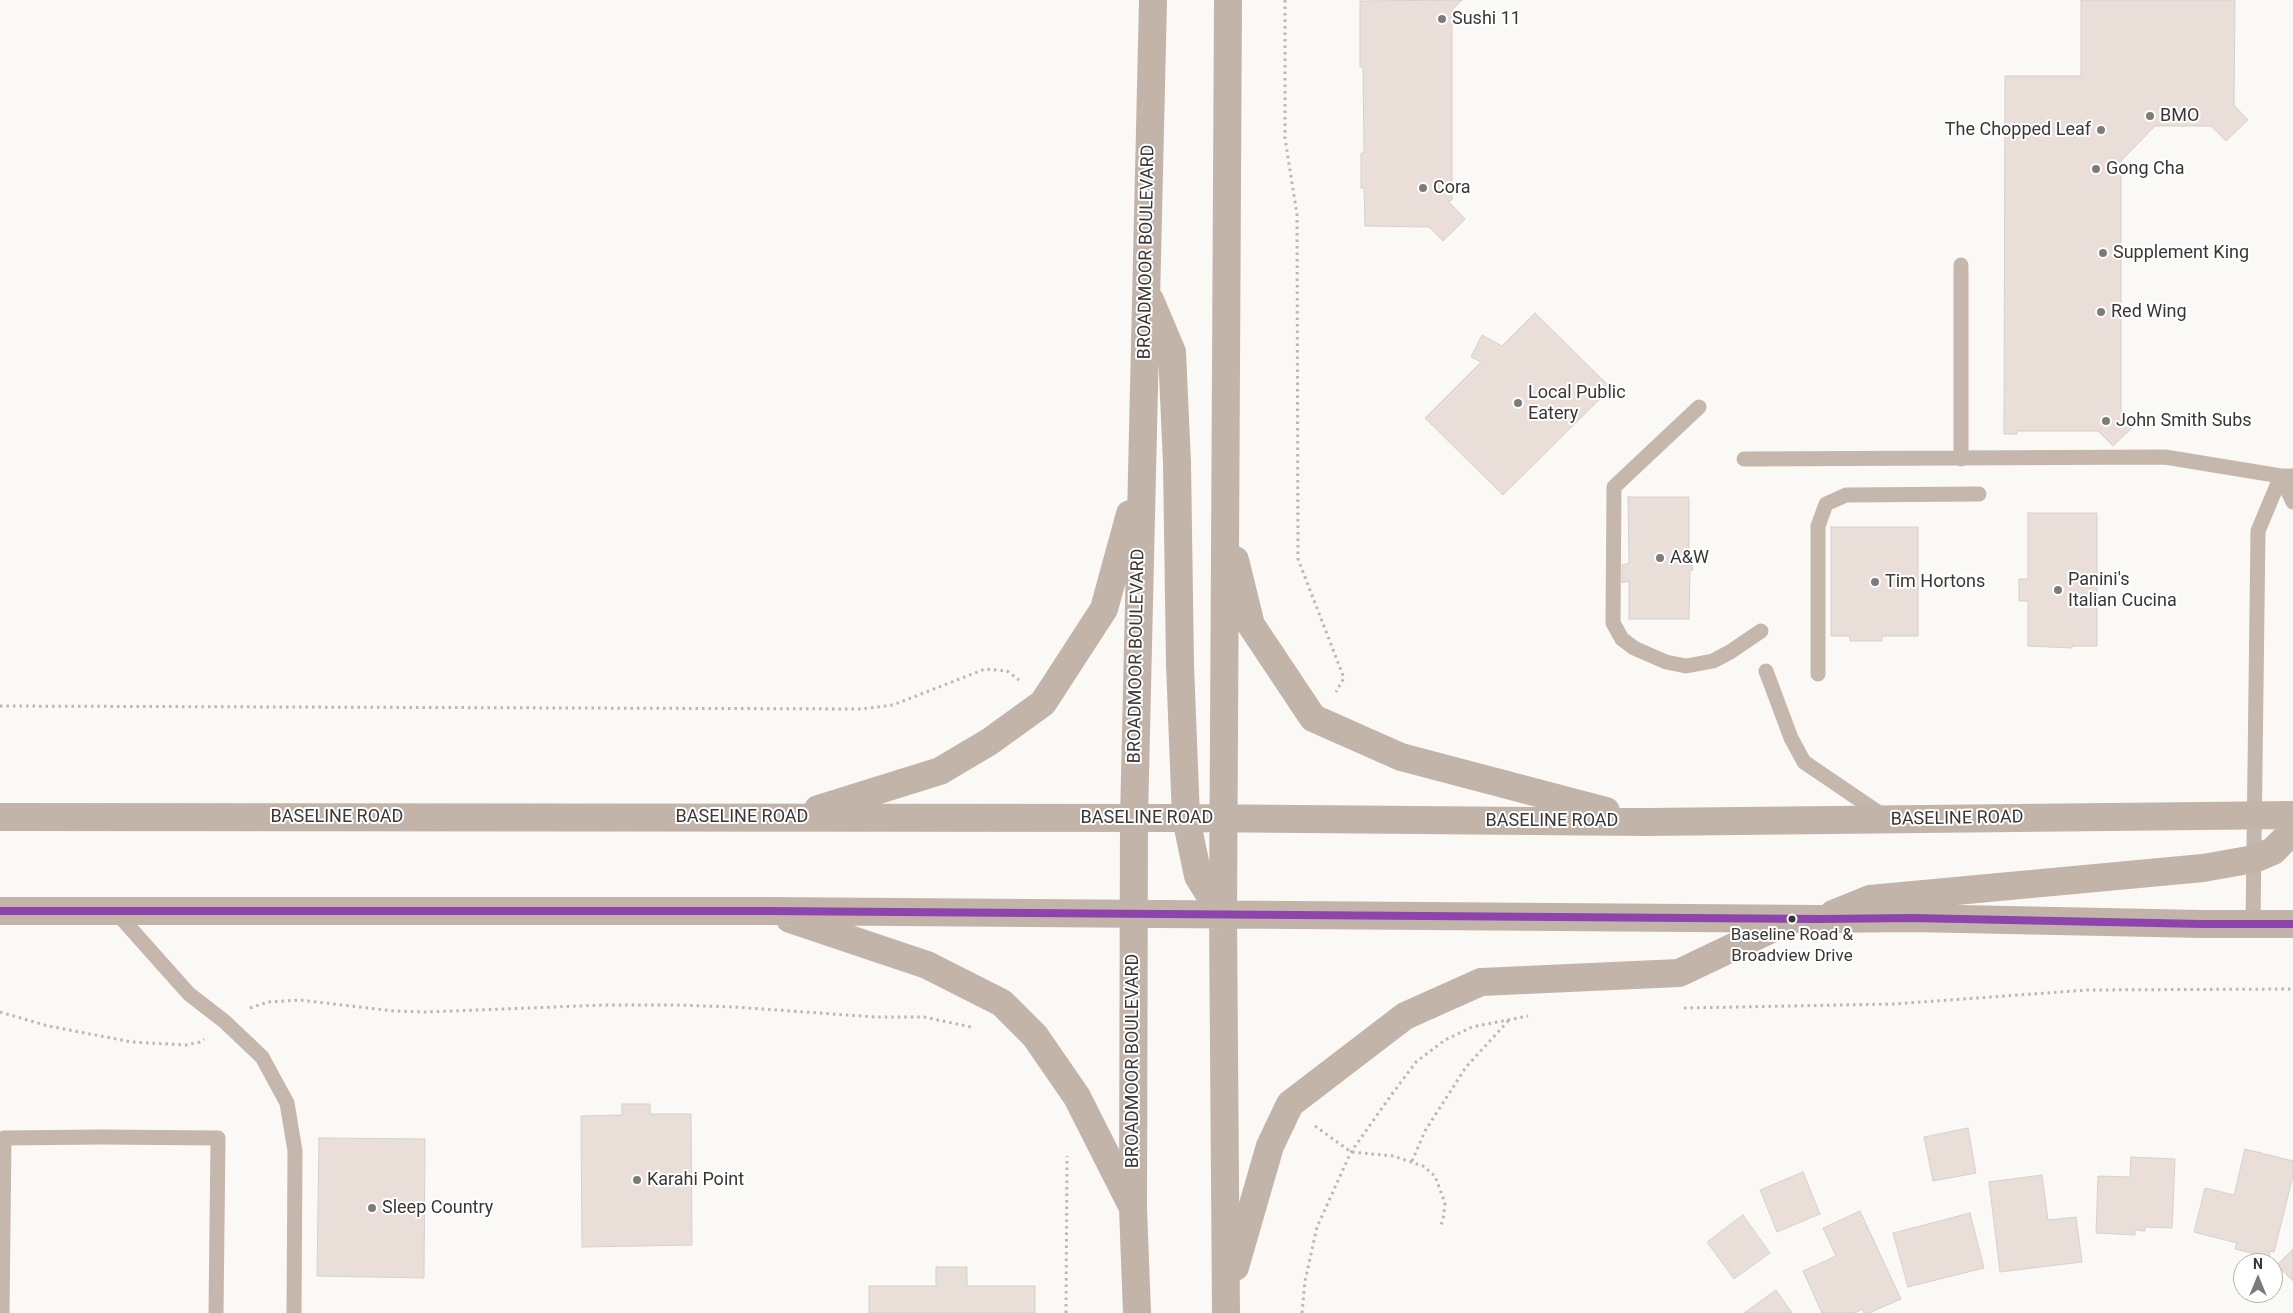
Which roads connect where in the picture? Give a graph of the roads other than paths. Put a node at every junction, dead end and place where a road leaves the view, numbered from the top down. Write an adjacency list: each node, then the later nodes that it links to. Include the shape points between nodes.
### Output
1 (1153, 0): 4 (main road, BROADMOOR BOULEVARD)
2 (1228, 0): 12 (main road)
3 (1961, 265): 7 (lane)
4 (1146, 290): 8 (main road, BROADMOOR BOULEVARD); 21 (main road, via 1172,352)
5 (1699, 407): 13 (lane, via 1614,487 1613,623 1622,639 1634,648 1666,662 1686,666 1713,661)
6 (1744, 459): 7 (lane)
7 (1961, 459): 9 (lane, via 2164,457)
8 (1141, 474): 19 (main road, via 1104,610 1043,703 989,742 940,771); 20 (main road, BROADMOOR BOULEVARD)
9 (2287, 476): 11 (lane); 17 (lane, via 2258,531)
10 (1979, 494): 15 (lane, via 1846,495 1826,504 1818,526)
11 (2293, 502)
12 (1226, 520): 22 (main road); 24 (main road, via 1251,625 1313,718 1401,757)
13 (1761, 631)
14 (1766, 671): 23 (lane, via 1791,738 1804,762)
15 (1818, 674)
16 (6, 814): 19 (main road, BASELINE ROAD)
17 (2254, 814): 18 (main road, BASELINE ROAD); 23 (main road, BASELINE ROAD); 26 (lane)
18 (2293, 815)
19 (792, 817): 20 (main road, BASELINE ROAD)
20 (1134, 818): 21 (main road, BASELINE ROAD); 30 (main road, BROADMOOR BOULEVARD)
21 (1186, 818): 22 (main road, BASELINE ROAD); 31 (main road, via 1198,876)
22 (1224, 818): 24 (main road, BASELINE ROAD); 31 (main road)
23 (1890, 820): 24 (main road, BASELINE ROAD)
24 (1646, 822)
25 (2293, 831): 26 (main road, via 2272,851)
26 (2254, 859): 33 (main road, via 2203,868 1870,899); 34 (lane)
27 (0, 910): 28 (main road)
28 (115, 910): 29 (main road); 41 (lane, via 189,994 262,1057 287,1102 295,1151)
29 (767, 911): 30 (main road); 37 (main road, via 927,965 1002,1003 1036,1036 1077,1097)
30 (1134, 914): 31 (main road); 37 (main road, BROADMOOR BOULEVARD)
31 (1223, 916): 32 (main road); 38 (main road)
32 (1792, 919): 33 (main road); 38 (main road, via 1679,973 1481,982 1405,1016 1290,1104 1270,1146)
33 (1820, 919): 34 (main road)
34 (2253, 924): 35 (main road)
35 (2293, 924)
36 (2, 1136): 39 (lane); 40 (lane, via 218,1138)
37 (1133, 1208): 42 (main road, BROADMOOR BOULEVARD)
38 (1226, 1305)
39 (2, 1313)
40 (216, 1313)
41 (294, 1313)
42 (1138, 1313)

